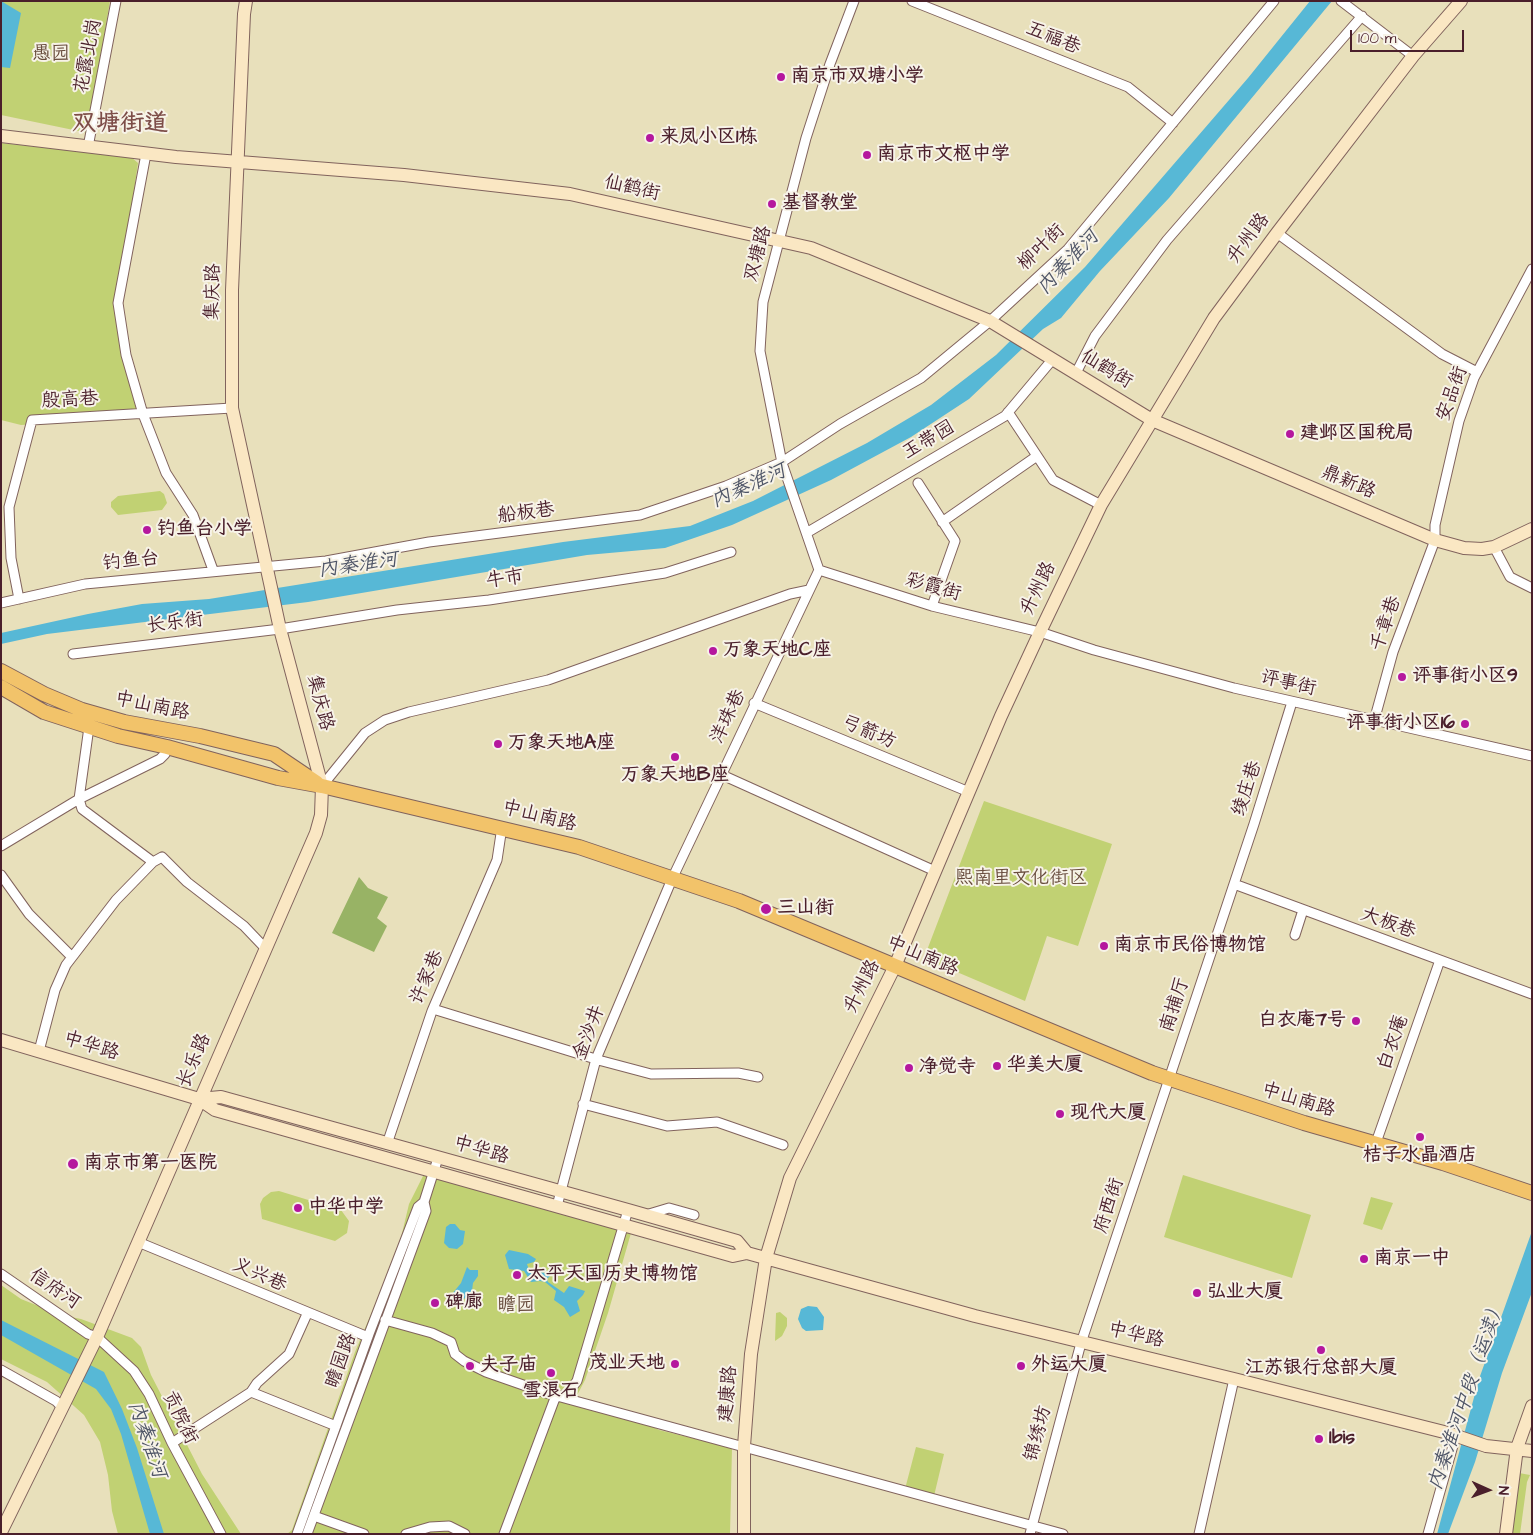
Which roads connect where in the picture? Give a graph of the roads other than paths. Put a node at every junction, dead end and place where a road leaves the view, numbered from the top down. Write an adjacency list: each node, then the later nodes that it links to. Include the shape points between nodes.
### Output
1 (116, 1): 12 (street, 花露北岗)
2 (246, 1): 14 (main road, 集庆路)
3 (854, 1): 16 (street, 双塘路, via 806,138)
4 (912, 1): 10 (street, 五福巷, via 1128,87)
5 (1274, 1): 10 (street, 柳叶街)
6 (1341, 1): 8 (street)
7 (1461, 1): 9 (main road, 升州路)
8 (1362, 16): 9 (street); 21 (street, via 1168,240 1095,336)
9 (1413, 56): 15 (main road, 升州路)
10 (1173, 123): 18 (street, 柳叶街, via 1068,249)
11 (1, 136): 12 (main road, 仙鹤街)
12 (88, 146): 13 (main road, 仙鹤街)
13 (146, 154): 14 (main road, 仙鹤街); 24 (street, via 118,303 126,355)
14 (236, 163): 16 (main road, 仙鹤街, via 404,175 570,194); 22 (main road, 集庆路)
15 (1276, 233): 20 (street, via 1442,354); 25 (main road, 升州路, via 1214,318)
16 (779, 241): 18 (main road, 仙鹤街, via 811,248); 27 (street, 双塘路, via 763,302 760,351)
17 (1532, 269): 20 (street, 安品街)
18 (990, 321): 19 (main road, 仙鹤街); 27 (street, 柳叶街, via 921,378 840,424)
19 (1052, 360): 21 (main road, 仙鹤街); 23 (street, 玉带园)
20 (1477, 372): 33 (street, 安品街, via 1459,421 1435,525)
21 (1076, 373): 25 (main road, 仙鹤街)
22 (232, 408): 24 (street, 殷高巷); 36 (main road, 集庆路)
23 (1008, 412): 26 (street); 32 (street, 玉带园)
24 (143, 414): 37 (street, via 166,473 193,516); 41 (street, 殷高巷, via 32,420 9,507 11,558)
25 (1152, 420): 29 (main road, 升州路); 33 (main road, 鼎新路)
26 (1037, 456): 29 (street, via 1054,480); 30 (street)
27 (782, 463): 32 (street, 双塘路); 36 (street, 船板巷, via 640,515)
28 (918, 483): 30 (street)
29 (1101, 505): 45 (main road, 升州路)
30 (942, 522): 43 (street, via 955,541)
31 (1532, 529): 34 (main road, 鼎新路)
32 (808, 532): 38 (street)
33 (1436, 540): 34 (main road, 鼎新路, via 1464,548); 51 (street, 千章巷, via 1393,652)
34 (1494, 547): 39 (street, via 1510,577)
35 (731, 552): 44 (street, 牛市, via 665,573)
36 (266, 567): 37 (street, 钓鱼台); 44 (main road, 集庆路)
37 (213, 570): 41 (street, 钓鱼台, via 85,584)
38 (819, 570): 40 (street, 洋珠巷); 43 (street, 彩霞街)
39 (1532, 588)
40 (809, 590): 50 (street, 洋珠巷); 56 (street, via 548,680 391,718 366,733)
41 (19, 599): 42 (street, 钓鱼台)
42 (1, 603)
43 (932, 606): 45 (street, 彩霞街)
44 (280, 629): 46 (street, 长乐街); 56 (main road, 集庆路)
45 (1040, 632): 49 (street, 评事街, via 1094,650); 57 (main road, 升州路)
46 (73, 654)
47 (1, 671): 56 (main road, 中山南路, via 44,694 91,712 274,754)
48 (1, 687): 52 (main road, 中山南路, via 44,712)
49 (1292, 702): 51 (street, 评事街); 65 (street, 绫庄巷)
50 (754, 703): 55 (street, 洋珠巷); 57 (street, 弓箭坊)
51 (1374, 721): 54 (street, 评事街)
52 (89, 727): 53 (main road, 中山南路); 58 (street)
53 (167, 747): 56 (main road, 中山南路, via 278,778); 58 (street, via 160,759)
54 (1532, 756)
55 (720, 774): 62 (street); 64 (street, 洋珠巷)
56 (322, 786): 59 (main road, 中山南路); 68 (main road, 长乐路, via 321,815 316,833)
57 (969, 792): 62 (main road, 升州路)
58 (79, 799): 60 (street); 61 (street, via 82,809)
59 (502, 827): 64 (main road, 中山南路, via 579,846); 73 (street, 许家巷, via 497,860)
60 (1, 846)
61 (153, 862): 68 (street, via 162,857 187,882 244,926); 69 (street, via 116,900)
62 (935, 871): 71 (main road, 升州路)
63 (1, 875): 69 (street, via 29,914)
64 (672, 879): 71 (main road, 中山南路, via 739,900); 76 (street, 金沙井)
65 (1234, 884): 66 (street, 大板巷); 78 (street, 南捕厅)
66 (1303, 910): 67 (street); 70 (street, 大板巷)
67 (1295, 935)
68 (265, 948): 79 (main road, 长乐路)
69 (72, 957): 75 (street, via 55,990)
70 (1440, 960): 72 (street, 大板巷); 81 (street, 白衣庵)
71 (895, 966): 78 (main road, 中山南路); 94 (main road, 升州路, via 790,1178)
72 (1532, 994)
73 (433, 1009): 76 (street); 82 (street, 许家巷)
74 (1, 1040): 75 (main road, 中华路)
75 (39, 1051): 79 (main road, 中华路)
76 (596, 1059): 77 (street, via 651,1074 738,1073); 80 (street, 金沙井)
77 (758, 1077)
78 (1169, 1079): 86 (main road, 中山南路); 101 (street, 府西街)
79 (199, 1099): 82 (main road, 中华路, via 220,1098); 88 (main road, 中华路, via 215,1110); 92 (main road, 长乐路)
80 (583, 1104): 83 (street, via 667,1126 717,1122); 85 (street, 金沙井)
81 (1378, 1137)
82 (387, 1144): 84 (main road, 中华路)
83 (783, 1145)
84 (438, 1158): 85 (main road, 中华路); 87 (street, 瞻园路)
85 (561, 1192): 88 (street, 金沙井); 89 (main road, 中华路)
86 (1532, 1193)
87 (424, 1202): 97 (street, 瞻园路, via 426,1211); 99 (street, 瞻园路, via 418,1207)
88 (558, 1206): 93 (main road, 中华路, via 733,1256)
89 (628, 1210): 90 (main road, 中华路); 107 (street, via 577,1381 567,1394)
90 (643, 1215): 91 (street, via 669,1208); 93 (main road, 中华路, via 738,1241)
91 (694, 1215)
92 (138, 1242): 96 (street, 义兴巷); 98 (main road, 长乐路)
93 (747, 1253): 94 (main road, 中华路)
94 (766, 1258): 101 (main road, 中华路); 113 (main road, 建康路, via 751,1354)
95 (1, 1274): 98 (street, 信府河)
96 (307, 1314): 99 (street, 义兴巷); 106 (street, via 288,1354)
97 (385, 1320): 100 (street, 瞻园路); 107 (street, via 432,1333 451,1342 455,1354 464,1362)
98 (93, 1335): 108 (main road, 长乐路, via 91,1349); 112 (street, 贡院街, via 134,1371 149,1394)
99 (368, 1336): 100 (street, 义兴巷, via 372,1341); 102 (street, 瞻园路)
100 (378, 1338): 103 (street, 瞻园路)
101 (1081, 1343): 105 (main road, 中华路); 117 (street, 锦绣坊)
102 (364, 1347): 103 (street, via 370,1345); 110 (street, 瞻园路)
103 (374, 1351): 116 (street, 瞻园路)
104 (1, 1370): 108 (street)
105 (1234, 1379): 111 (main road, 中华路); 128 (street)
106 (251, 1392): 110 (street); 112 (street)
107 (558, 1396): 113 (street); 125 (street)
108 (64, 1404): 118 (main road)
109 (1532, 1406): 114 (main road)
110 (336, 1426): 120 (street, 瞻园路)
111 (1451, 1438): 114 (main road, 中华路, via 1486,1446); 129 (street)
112 (172, 1443): 119 (street, 贡院街)
113 (744, 1446): 117 (street); 126 (main road, 建康路)
114 (1517, 1448): 115 (main road, 中华路); 130 (main road)
115 (1532, 1451)
116 (314, 1516): 121 (street, 瞻园路); 122 (street)
117 (1031, 1530): 127 (street)
118 (1, 1532)
119 (221, 1534)
120 (297, 1534)
121 (307, 1534)
122 (364, 1534)
123 (406, 1534): 124 (street, via 449,1526)
124 (465, 1534)
125 (504, 1534)
126 (744, 1534)
127 (1064, 1534)
128 (1199, 1534)
129 (1428, 1534)
130 (1506, 1534)

